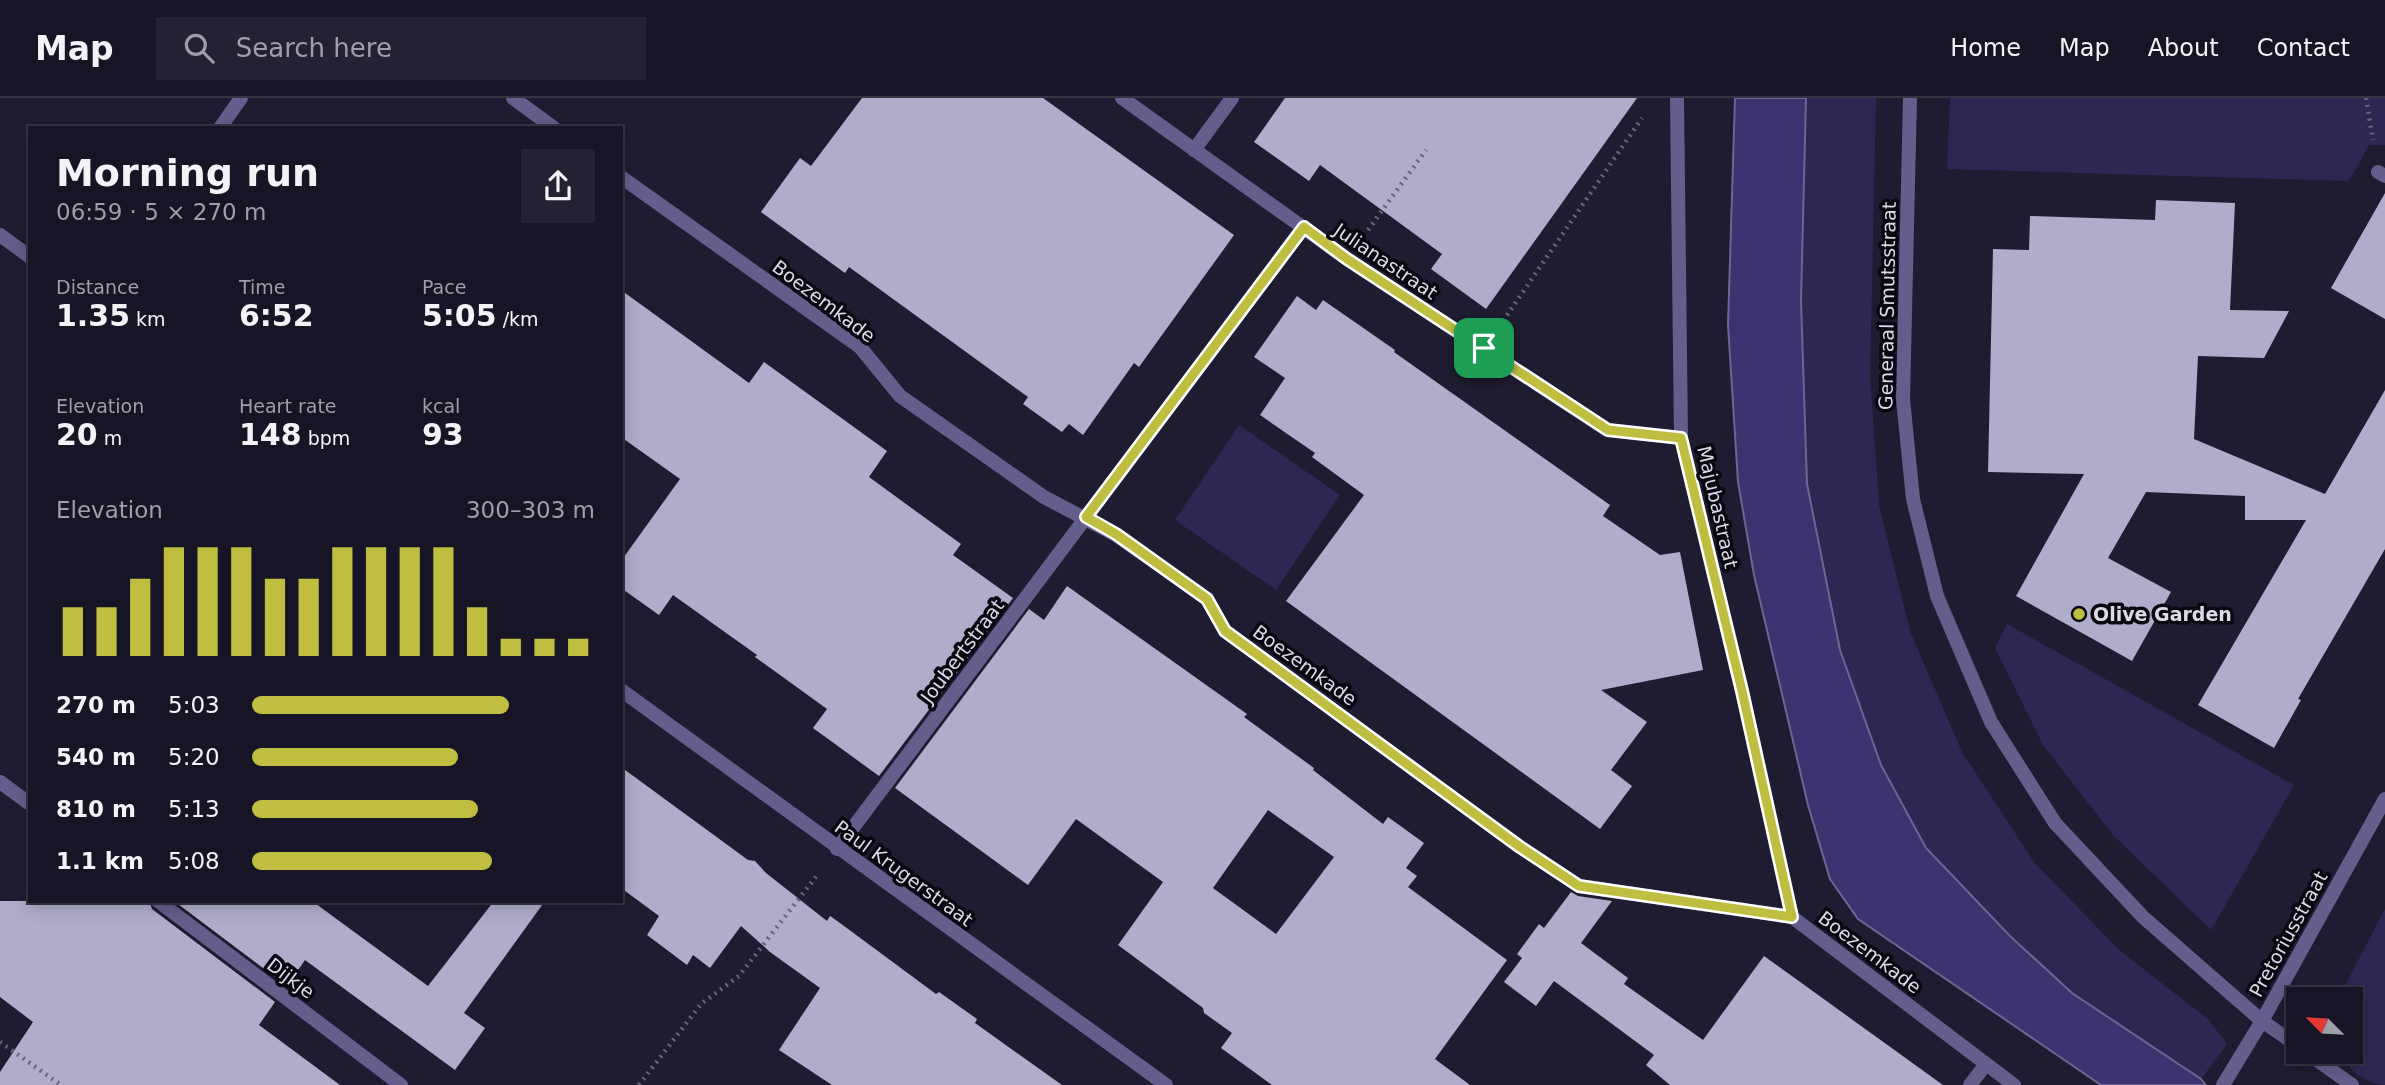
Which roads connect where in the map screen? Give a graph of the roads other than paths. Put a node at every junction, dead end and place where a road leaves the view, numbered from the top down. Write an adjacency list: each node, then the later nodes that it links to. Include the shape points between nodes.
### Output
1 (241, 98): 7 (street)
2 (513, 98): 8 (street)
3 (1122, 98): 9 (street, Julianastraat)
4 (1232, 98): 9 (street)
5 (1677, 98): 14 (street, Majubastraat)
6 (1910, 98): 23 (street, Generaal Smutsstraat, via 1903,399 1913,499 1937,596 1992,722 2055,823 2143,917)
7 (221, 126)
8 (551, 126)
9 (1194, 150): 11 (street, Julianastraat)
10 (623, 178): 15 (street, Boezemkade, via 860,347 900,396 1044,497)
11 (1304, 227): 14 (street, Julianastraat, via 1608,430); 15 (street, Joubertstraat)
12 (0, 235): 13 (street)
13 (28, 256)
14 (1681, 438): 22 (street, Majubastraat)
15 (1086, 517): 20 (street, Joubertstraat); 22 (street, Boezemkade, via 1207,599 1225,631 1579,886)
16 (623, 691): 20 (street, Paul Krugerstraat)
17 (0, 782): 19 (street)
18 (2385, 799): 23 (street, Pretoriusstraat)
19 (28, 803)
20 (838, 849): 29 (street, Paul Krugerstraat)
21 (161, 903): 28 (street, Dijkje)
22 (1792, 917): 25 (street, Boezemkade)
23 (2262, 1021): 24 (street, Generaal Smutsstraat); 27 (street, Pretoriusstraat)
24 (2286, 1038)
25 (1986, 1064): 30 (street); 31 (street, Boezemkade)
26 (2323, 1064): 32 (street)
27 (2225, 1083)
28 (401, 1085)
29 (1166, 1085)
30 (1970, 1085)
31 (2014, 1085)
32 (2352, 1085)

